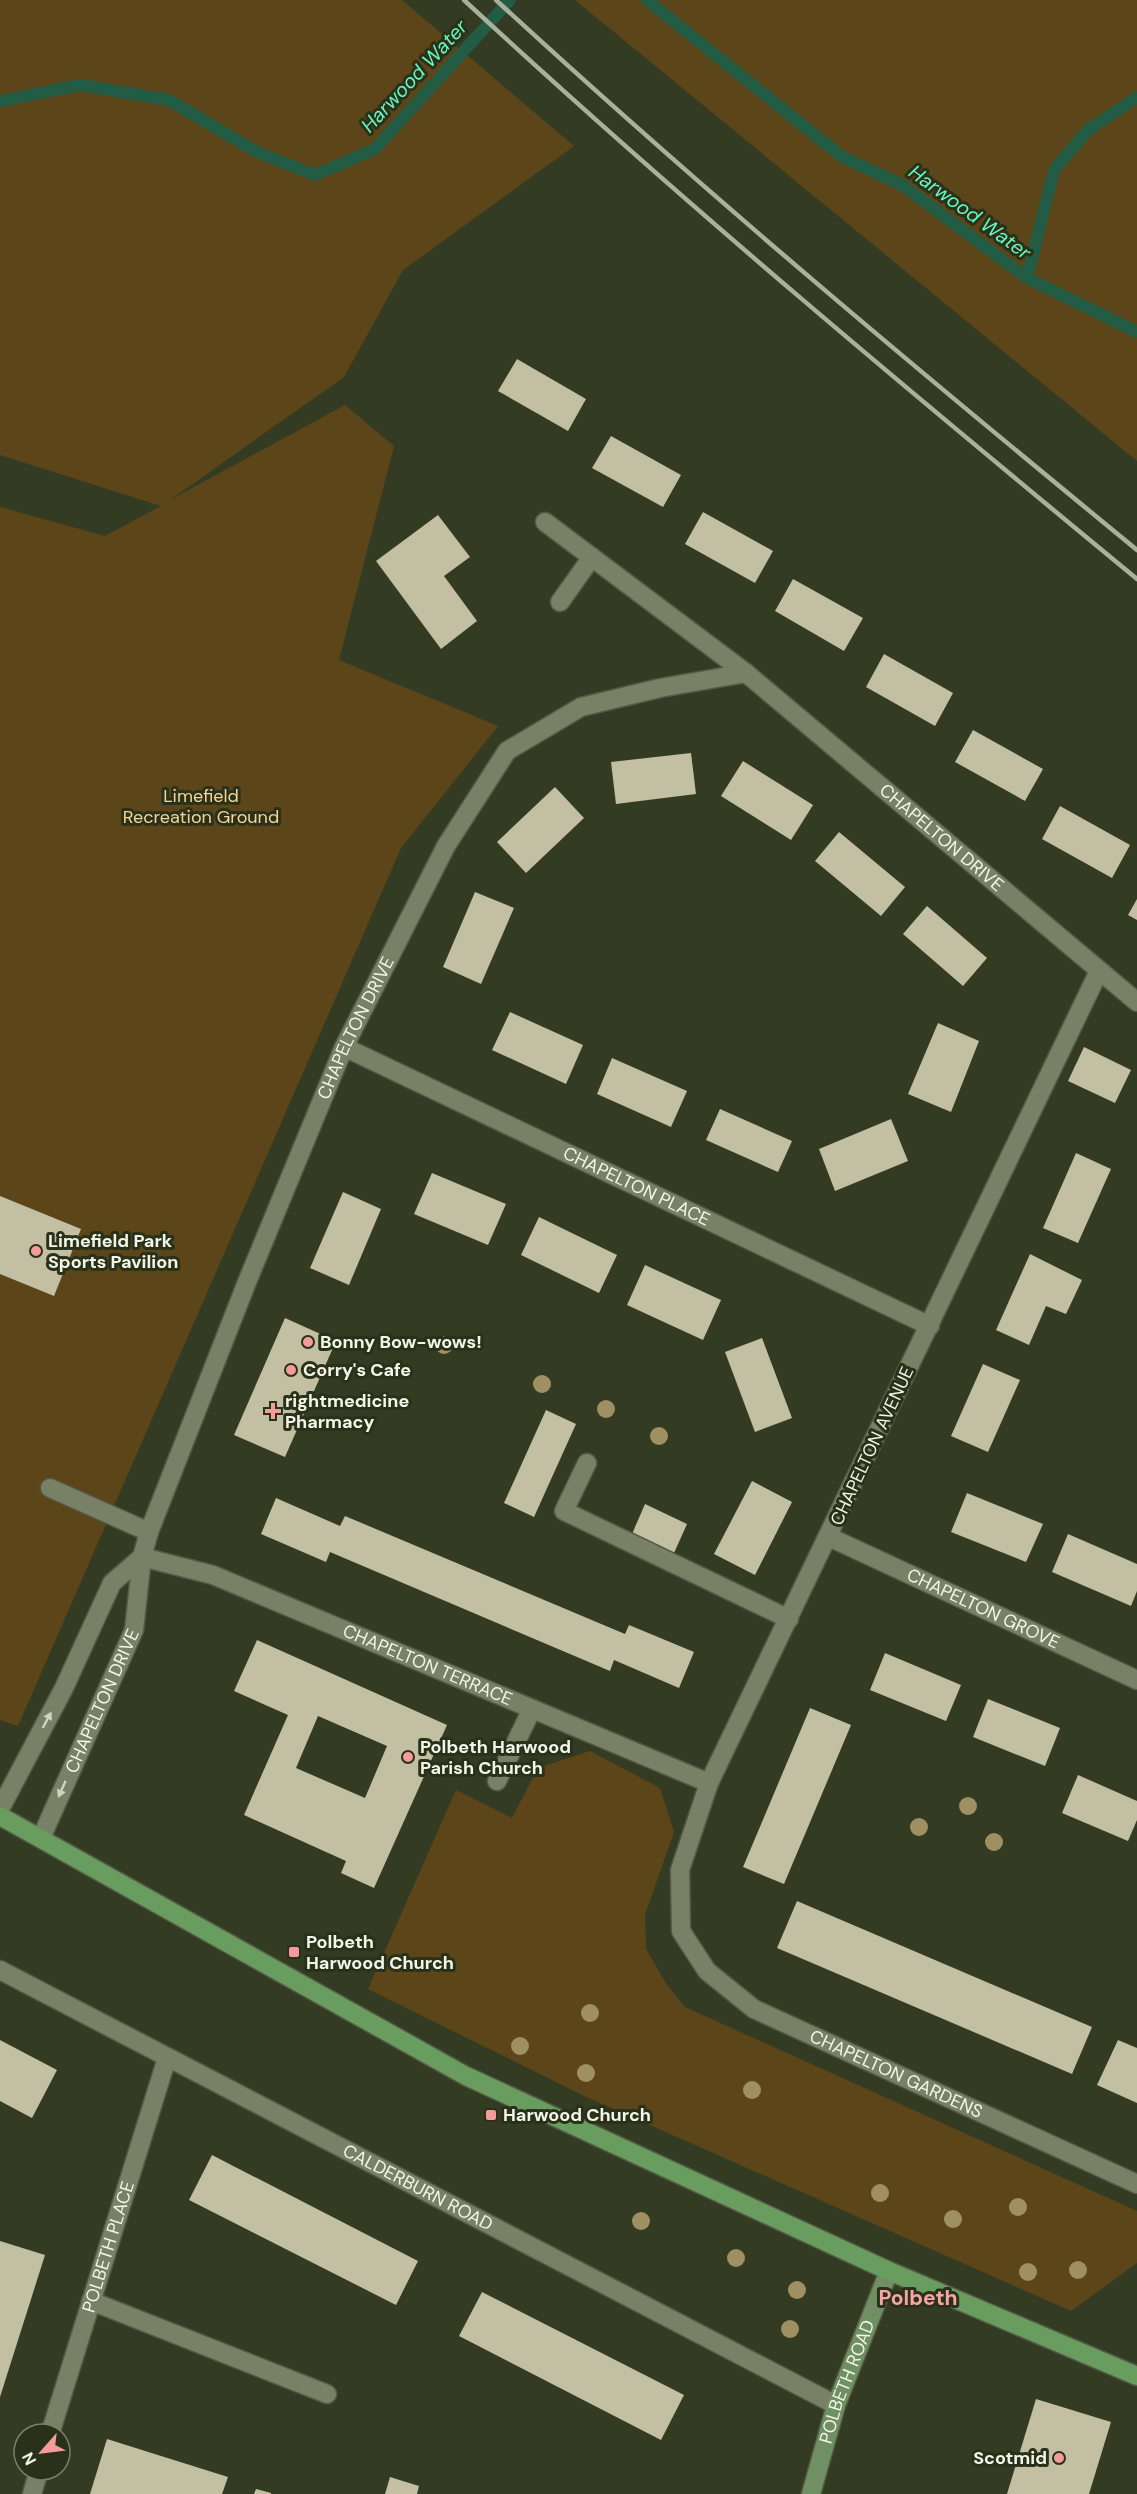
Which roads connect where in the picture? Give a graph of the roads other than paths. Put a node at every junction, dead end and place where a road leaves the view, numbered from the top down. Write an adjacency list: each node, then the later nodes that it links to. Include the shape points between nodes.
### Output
1 (545, 522): 2 (street, CHAPELTON DRIVE)
2 (592, 557): 3 (street); 4 (street, CHAPELTON DRIVE)
3 (560, 602)
4 (746, 673): 5 (street, CHAPELTON DRIVE); 7 (street, CHAPELTON DRIVE, via 581,707 507,751 446,846)
5 (1099, 970): 6 (street, CHAPELTON DRIVE); 8 (street, CHAPELTON AVENUE)
6 (1137, 1002)
7 (344, 1047): 8 (street, CHAPELTON PLACE); 11 (street, CHAPELTON DRIVE)
8 (930, 1326): 12 (street, CHAPELTON AVENUE)
9 (587, 1463): 14 (street, via 564,1511)
10 (50, 1488): 11 (street)
11 (149, 1532): 13 (street, CHAPELTON DRIVE)
12 (829, 1537): 14 (street, CHAPELTON AVENUE); 15 (street, CHAPELTON GROVE)
13 (142, 1557): 16 (street, CHAPELTON TERRACE, via 213,1575); 19 (street, CHAPELTON DRIVE, one-way to 13, via 64,1688 112,1583); 21 (street, CHAPELTON DRIVE, one-way to 21, via 134,1630)
14 (789, 1618): 18 (street, CHAPELTON AVENUE)
15 (1137, 1680)
16 (532, 1709): 17 (street); 18 (street, CHAPELTON TERRACE)
17 (497, 1781)
18 (710, 1783): 22 (street, CHAPELTON AVENUE, via 680,1870)
19 (0, 1809)
20 (0, 1816): 21 (main road)
21 (41, 1838): 26 (main road, via 466,2076)
22 (681, 1931): 25 (street, CHAPELTON GARDENS, via 707,1971 754,2009)
23 (0, 1970): 24 (street, CALDERBURN ROAD)
24 (166, 2058): 27 (street, POLBETH PLACE); 30 (street, CALDERBURN ROAD)
25 (1137, 2184)
26 (889, 2271): 28 (main road); 30 (street, POLBETH ROAD)
27 (91, 2301): 29 (street); 31 (street, POLBETH PLACE)
28 (1137, 2376)
29 (327, 2394)
30 (836, 2405): 32 (street, POLBETH ROAD)
31 (54, 2422)
32 (811, 2494)

